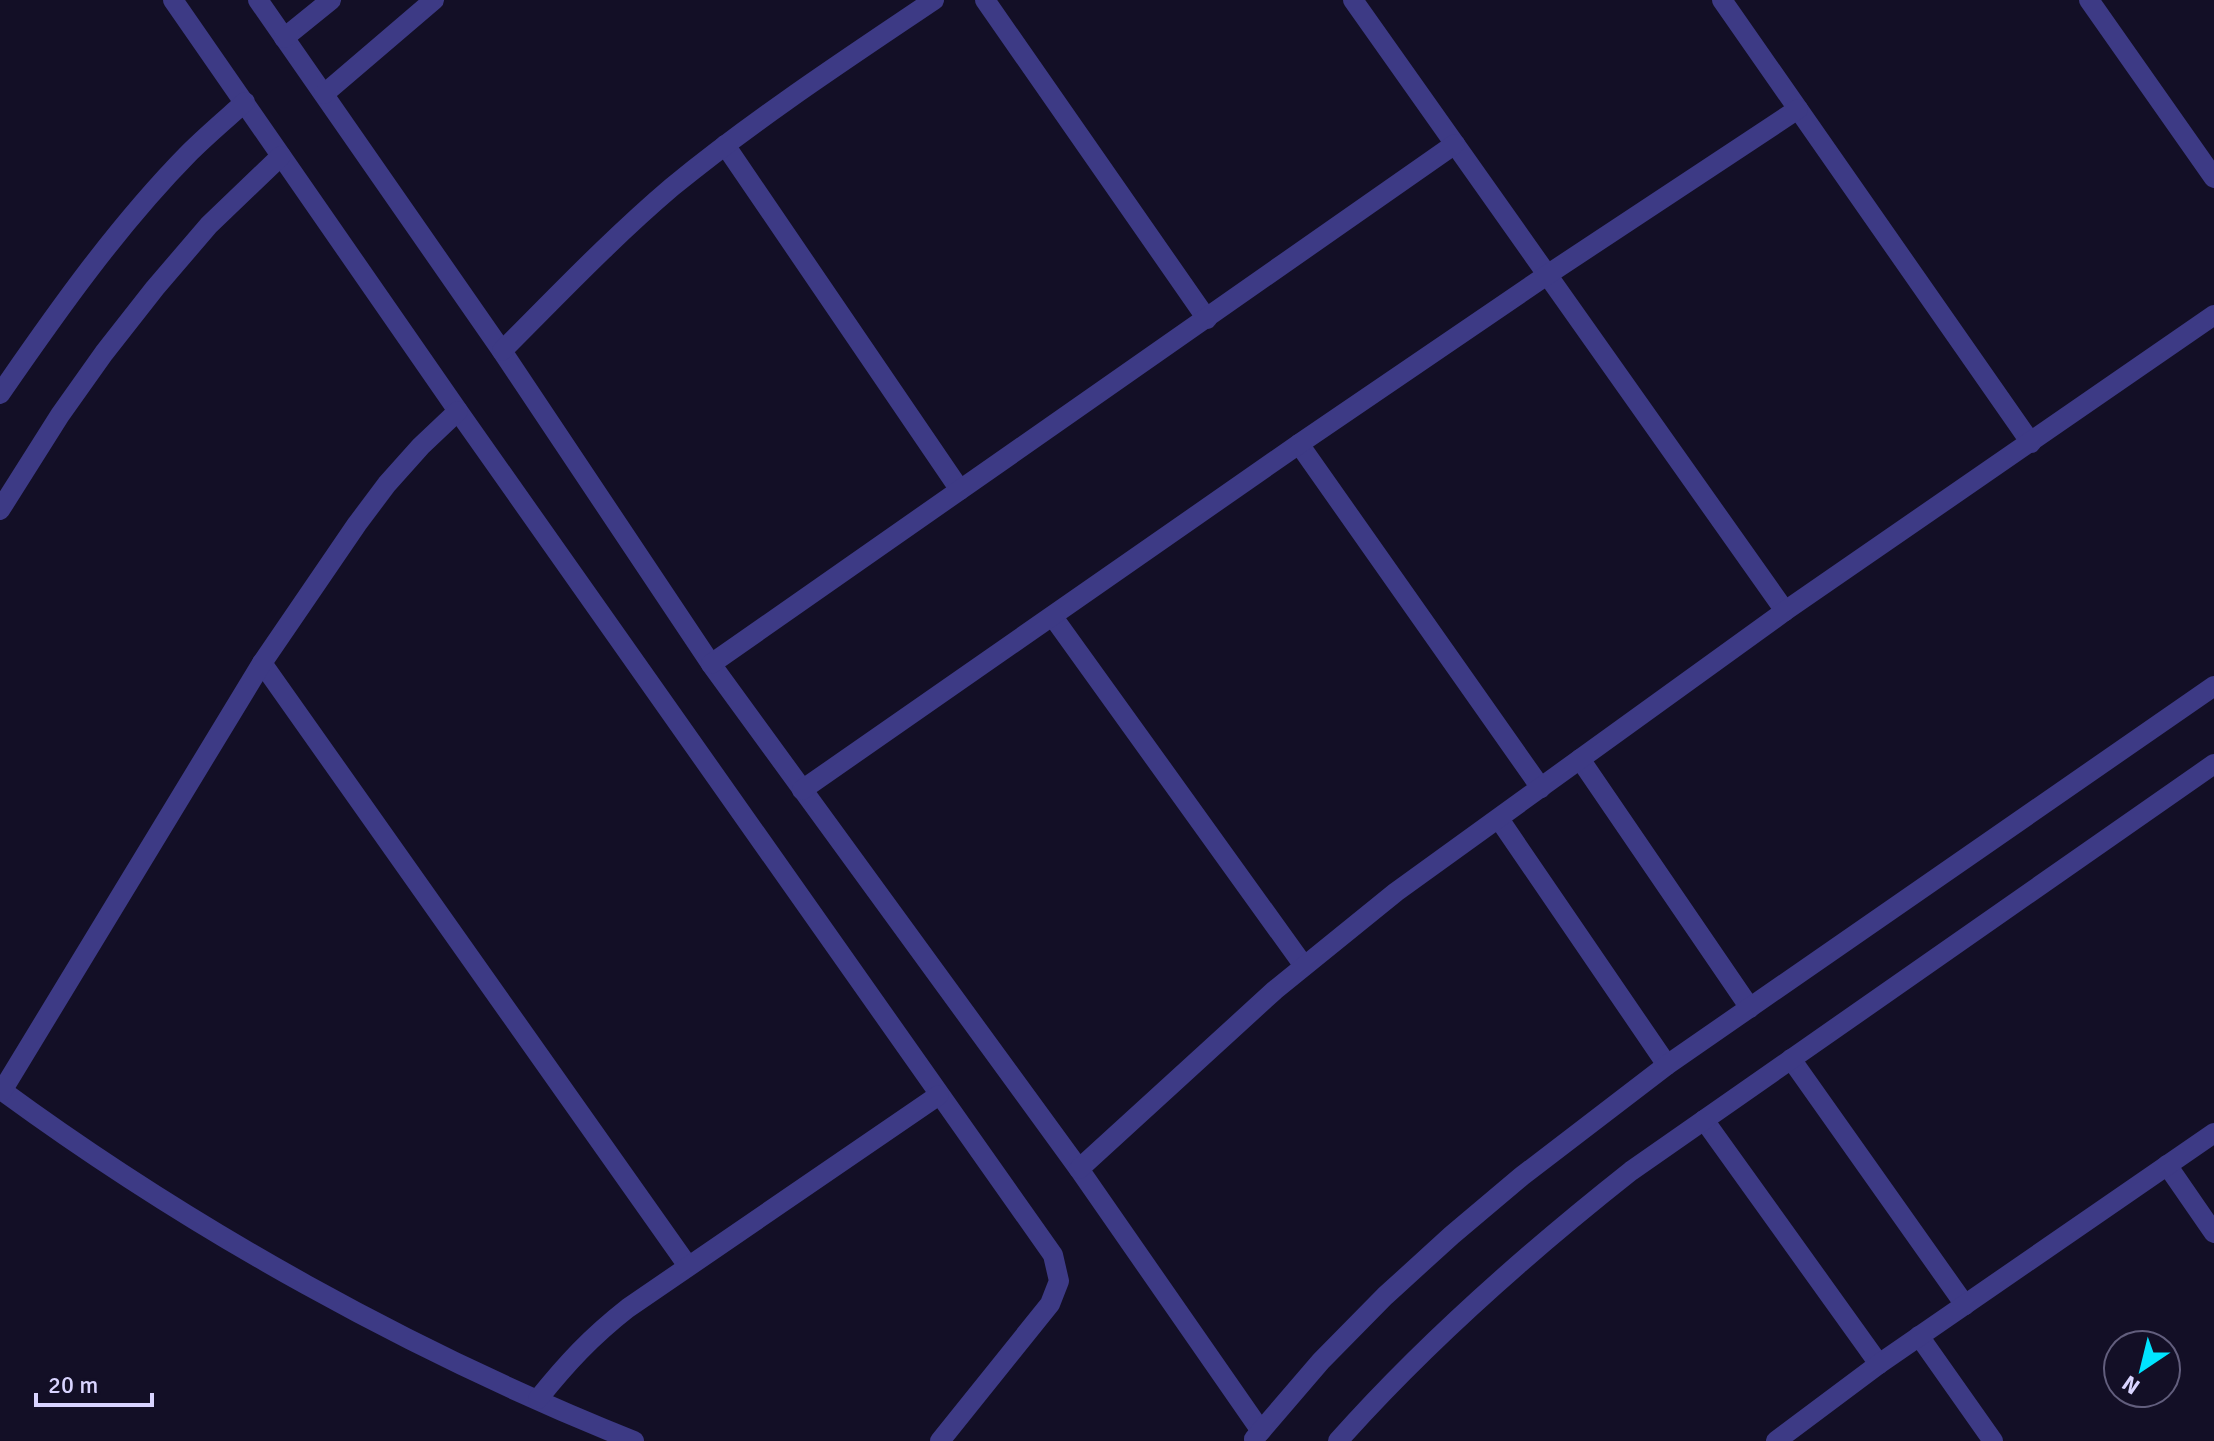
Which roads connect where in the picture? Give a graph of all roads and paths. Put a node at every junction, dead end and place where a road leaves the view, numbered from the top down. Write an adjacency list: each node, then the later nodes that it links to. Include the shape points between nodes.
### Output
1 (173, 0): 12 (street)
2 (258, 0): 10 (street)
3 (331, 0): 10 (street)
4 (434, 0): 11 (street)
5 (985, 0): 20 (street)
6 (1353, 0): 14 (street)
7 (1722, 0): 13 (street)
8 (2089, 0): 17 (street)
9 (926, 2): 15 (street)
10 (284, 38): 11 (street)
11 (324, 94): 21 (street)
12 (245, 102): 16 (street); 22 (street, via 190,152 117,235)
13 (1798, 109): 18 (street); 24 (street)
14 (1455, 144): 18 (street); 20 (street)
15 (725, 145): 21 (street, via 618,235); 26 (street)
16 (281, 156): 23 (street); 27 (street, via 209,225 155,288 60,415)
17 (2214, 178)
18 (1547, 275): 25 (street); 28 (street)
19 (2214, 315): 24 (street)
20 (1207, 319): 26 (street)
21 (502, 351): 31 (street)
22 (0, 394)
23 (458, 411): 30 (street, via 387,484); 43 (street)
24 (2031, 443): 28 (street)
25 (1299, 444): 29 (street); 35 (street)
26 (960, 490): 31 (street)
27 (0, 510)
28 (1785, 611): 33 (street)
29 (1053, 617): 36 (street); 38 (street)
30 (262, 663): 42 (street); 49 (street)
31 (711, 664): 36 (street)
32 (2214, 686): 39 (street)
33 (1580, 759): 35 (street); 39 (street)
34 (2214, 764): 40 (street)
35 (1541, 788): 37 (street)
36 (802, 790): 47 (street)
37 (1499, 819): 38 (street); 41 (street)
38 (1304, 966): 47 (street)
39 (1750, 1008): 41 (street)
40 (1791, 1059): 44 (street); 50 (street)
41 (1667, 1065): 54 (street, via 1452,1235 1332,1350)
42 (1, 1090): 53 (street, via 262,1258)
43 (939, 1095): 49 (street); 56 (street, via 1053,1255 1059,1281 1050,1304)
44 (1704, 1120): 52 (street); 57 (street, via 1619,1181 1492,1285)
45 (2214, 1133): 46 (street)
46 (2167, 1165): 48 (street); 50 (street)
47 (1079, 1169): 54 (street)
48 (2214, 1233)
49 (688, 1266): 53 (street, via 595,1335)
50 (1965, 1305): 51 (street)
51 (1919, 1336): 52 (street); 59 (street)
52 (1879, 1364): 58 (street)
53 (538, 1399): 55 (street)
54 (1257, 1436)
55 (634, 1441)
56 (940, 1441)
57 (1338, 1441)
58 (1776, 1441)
59 (1993, 1441)

